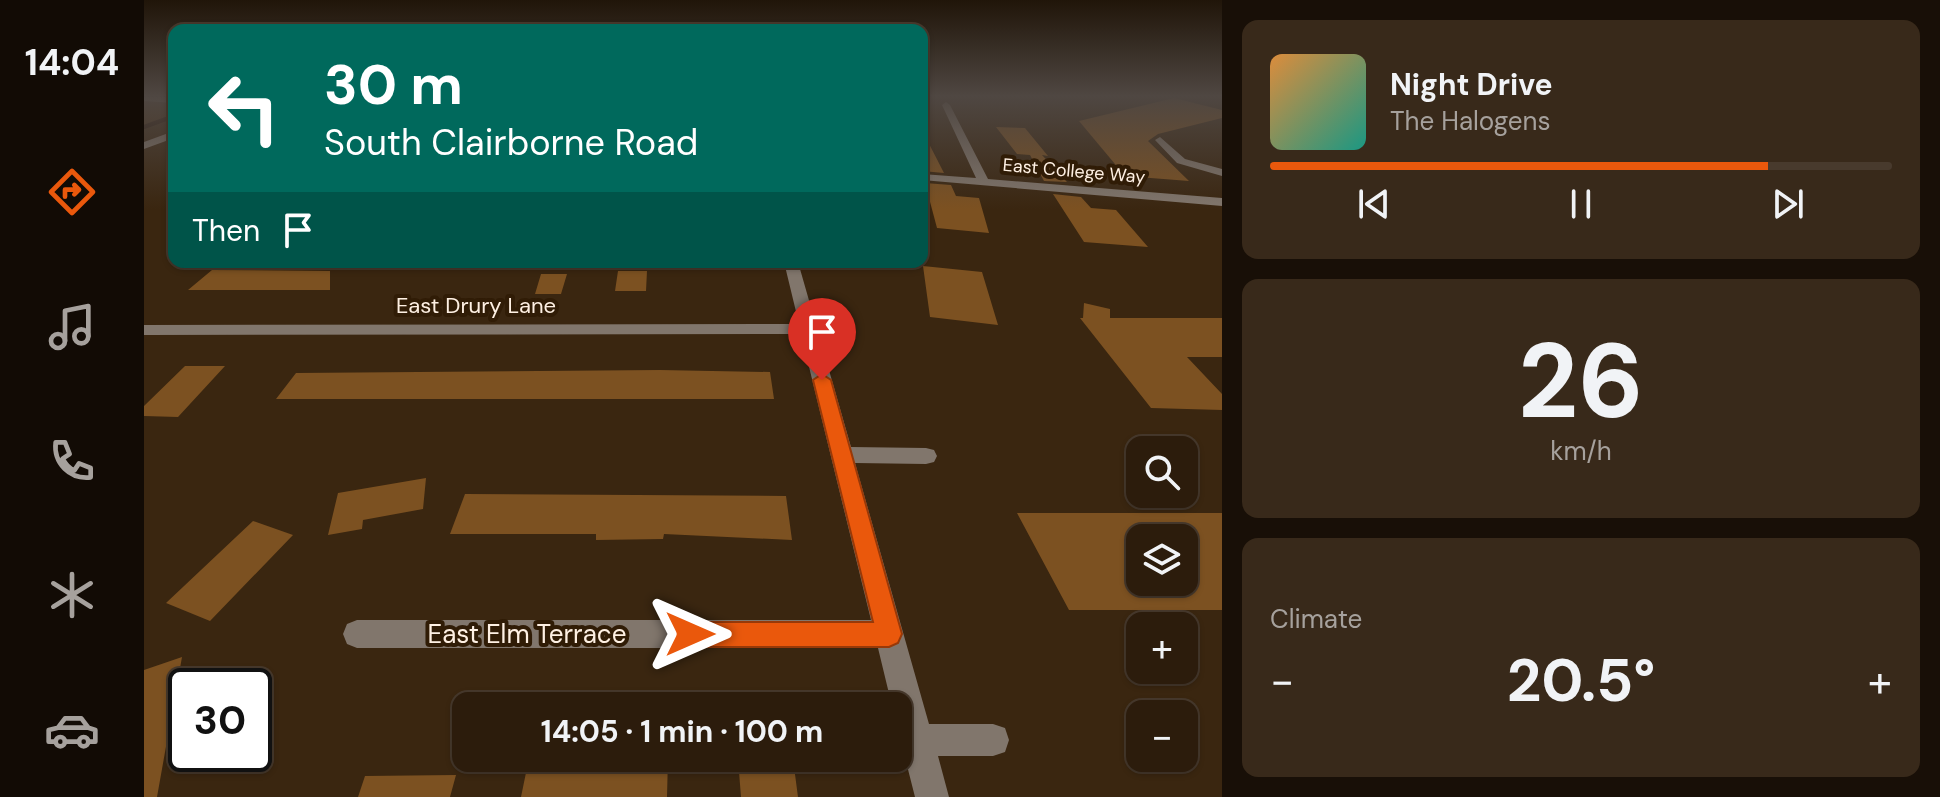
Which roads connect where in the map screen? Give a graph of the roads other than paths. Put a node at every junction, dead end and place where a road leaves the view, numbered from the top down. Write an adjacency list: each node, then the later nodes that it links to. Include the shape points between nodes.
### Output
1 (960, 134): 7 (street)
2 (168, 136): 4 (street)
3 (1160, 140): 5 (street, via 1181,161)
4 (144, 146)
5 (1222, 173)
6 (928, 177): 7 (street, East College Way)
7 (984, 182): 8 (street, East College Way)
8 (1222, 202)
9 (793, 268): 10 (street)
10 (809, 329): 11 (street, East Drury Lane); 12 (street)
11 (148, 333)
12 (842, 455): 13 (street); 15 (street)
13 (926, 456)
14 (357, 634): 15 (street, East Elm Terrace)
15 (889, 634): 16 (street)
16 (917, 740): 17 (street); 18 (street)
17 (993, 740)
18 (932, 797)

